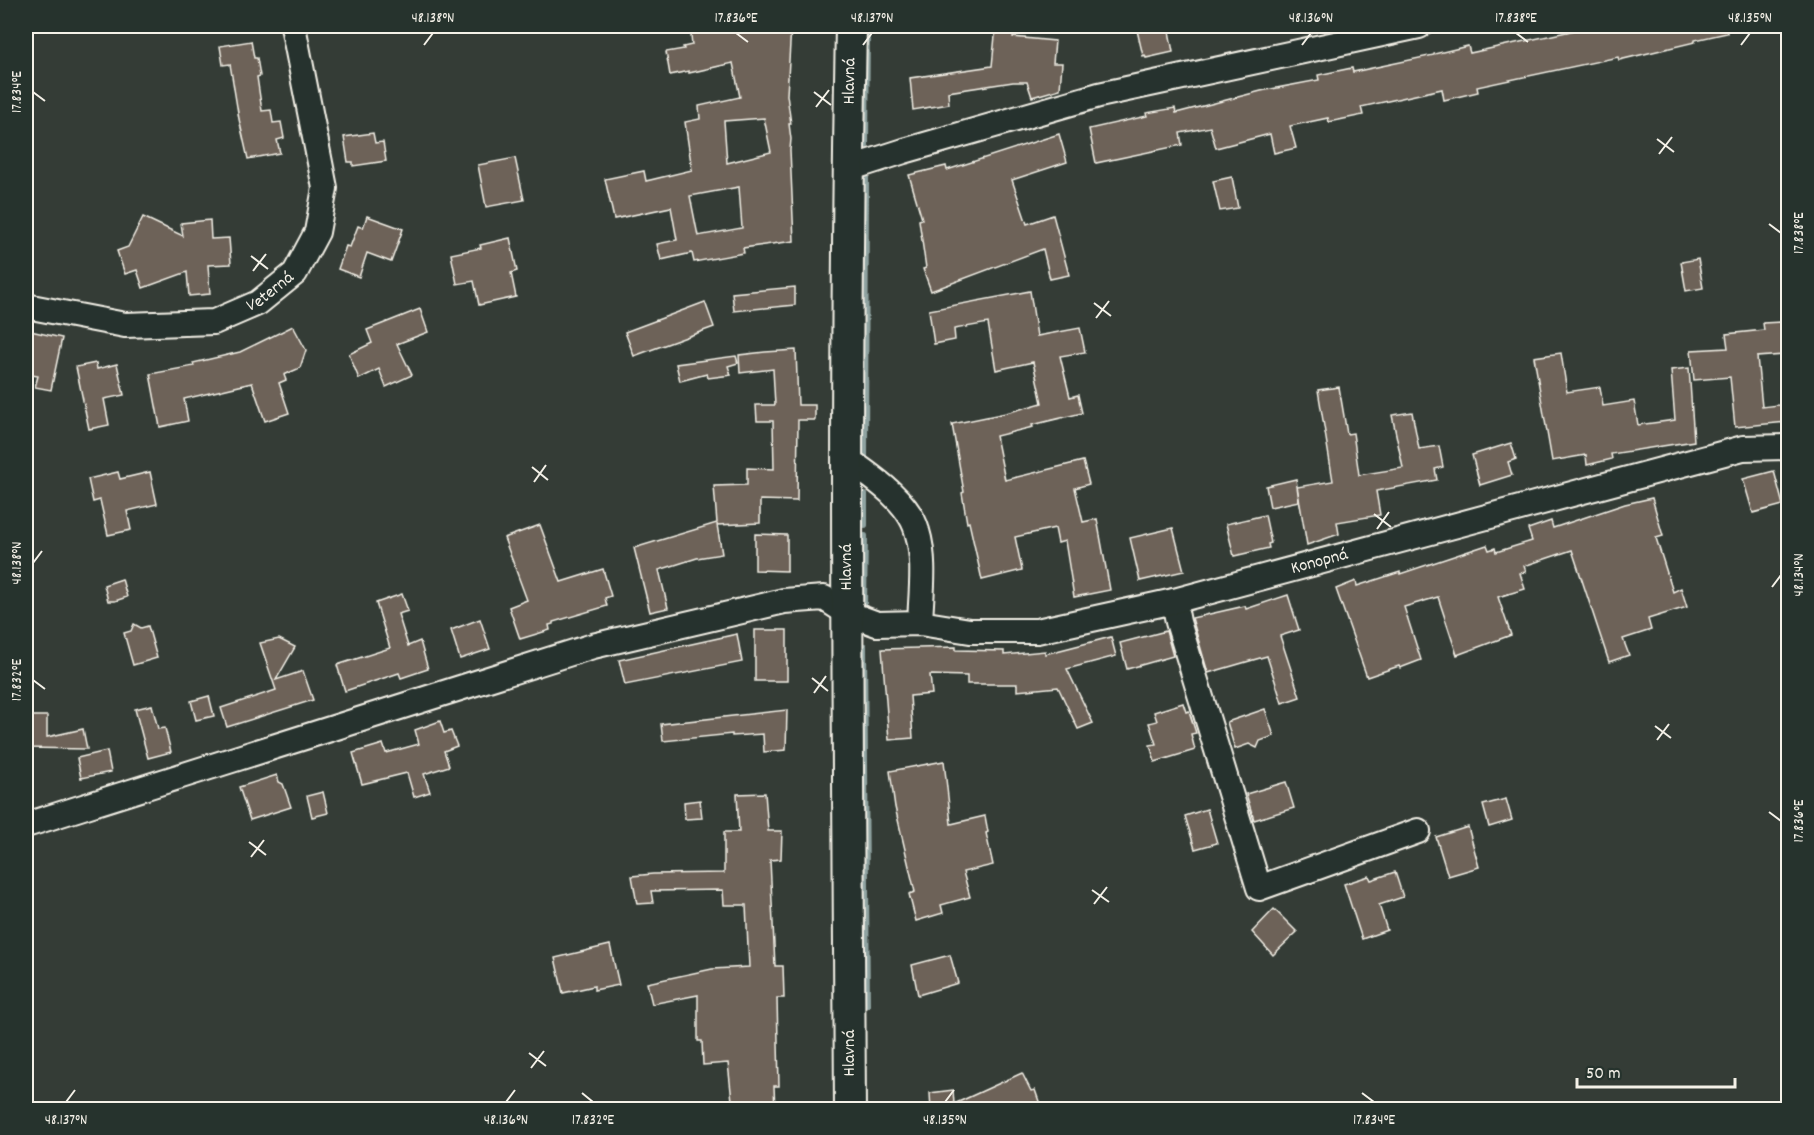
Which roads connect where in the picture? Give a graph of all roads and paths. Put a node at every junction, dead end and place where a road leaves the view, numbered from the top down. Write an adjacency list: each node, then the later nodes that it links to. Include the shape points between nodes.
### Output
1 (293, 26): 5 (street, Veterná, via 326,188 317,232 295,273 258,303 214,322 125,325)
2 (851, 26): 4 (street, Hlavná)
3 (1419, 26): 4 (street, via 1099,95)
4 (848, 169): 7 (street, Hlavná)
5 (26, 306)
6 (1788, 447): 8 (street, Konopná, via 1743,448)
7 (848, 459): 9 (street, Hlavná); 10 (street, via 881,484 907,511 917,530 921,559)
8 (1174, 601): 10 (street, Konopná, via 1037,631 970,631); 12 (street, via 1259,888)
9 (847, 613): 10 (street, Konopná, via 877,624); 11 (street, Konopná, via 824,598 784,601 593,646); 13 (street, Hlavná)
10 (920, 623)
11 (26, 825)
12 (1418, 831)
13 (850, 1110)

